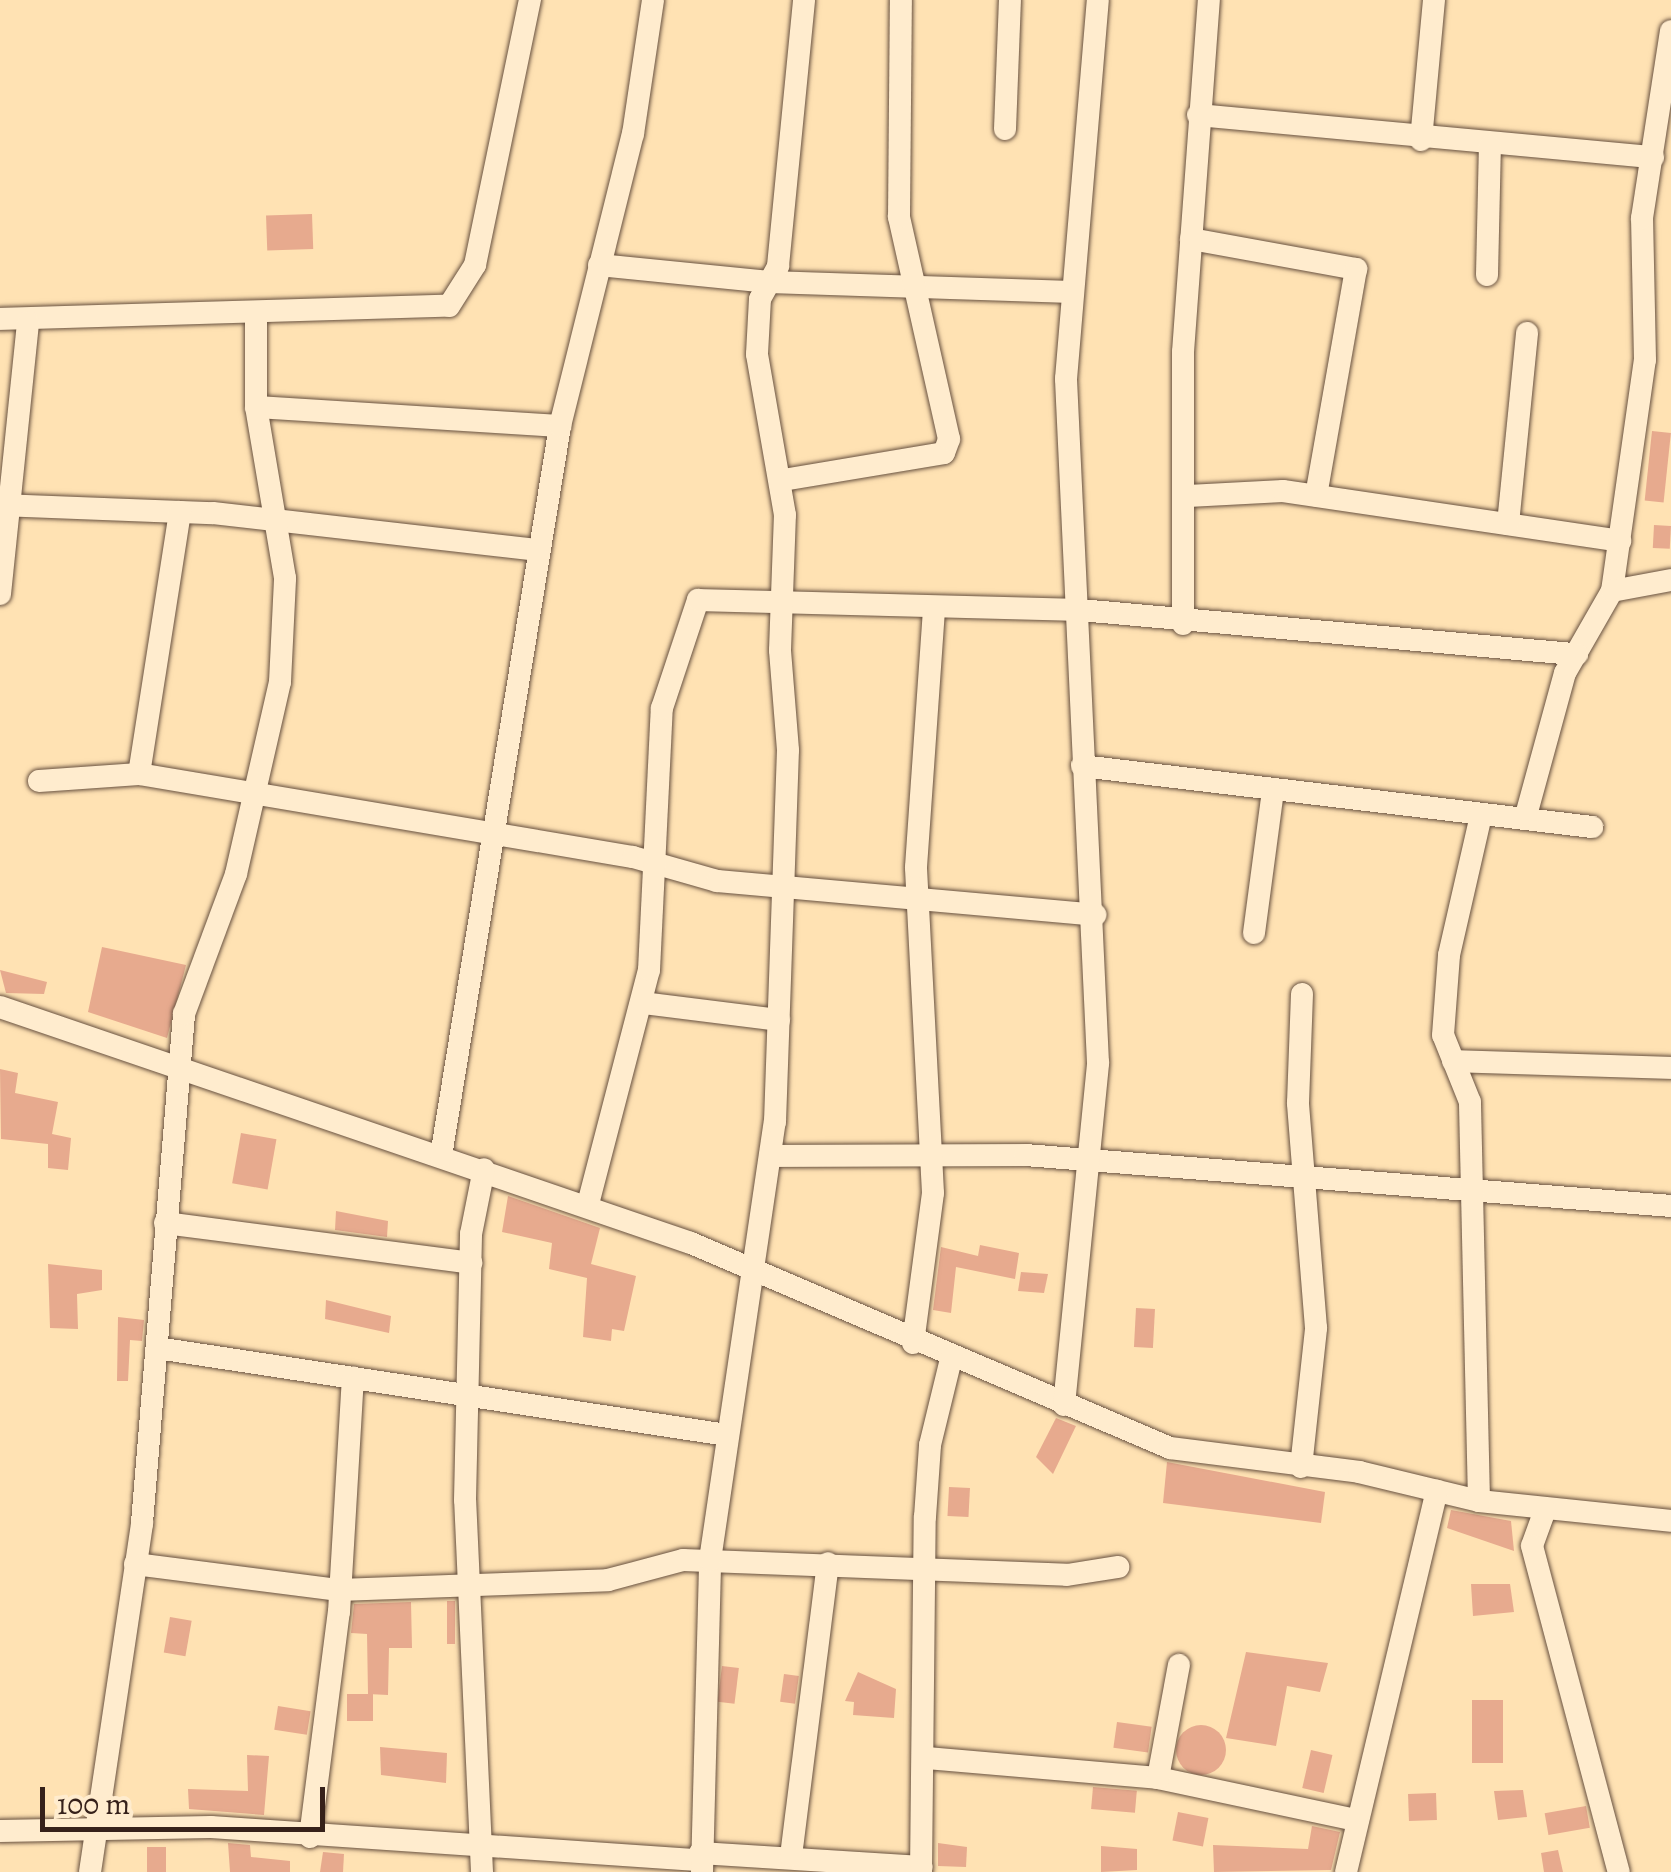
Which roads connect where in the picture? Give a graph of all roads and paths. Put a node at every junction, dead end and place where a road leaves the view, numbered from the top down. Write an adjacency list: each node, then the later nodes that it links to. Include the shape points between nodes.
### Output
1 (530, 0): 22 (street, via 495,187 459,297 449,306 292,305)
2 (652, 0): 17 (street)
3 (804, 0): 20 (street, via 778,266)
4 (901, 0): 19 (street, via 899,217)
5 (1010, 0): 12 (street)
6 (1098, 0): 21 (street)
7 (1209, 0): 11 (street)
8 (1434, 0): 13 (street)
9 (1671, 30): 10 (street)
10 (1666, 110): 15 (street)
11 (1198, 115): 13 (street); 16 (street)
12 (1005, 129)
13 (1420, 140): 14 (street)
14 (1490, 146): 15 (street); 18 (street)
15 (1653, 157): 36 (street, via 1642,218 1645,360)
16 (1191, 239): 30 (street); 31 (street, via 1356,269)
17 (600, 265): 20 (street); 28 (street)
18 (1487, 275)
19 (911, 281): 20 (street); 21 (street); 29 (street, via 946,423 944,452)
20 (769, 282): 29 (street, via 758,354)
21 (1072, 292): 43 (street, via 1066,379)
22 (256, 317): 24 (street); 27 (street)
23 (0, 319): 24 (street)
24 (28, 322): 26 (street)
25 (1526, 333): 35 (street)
26 (12, 388): 32 (street)
27 (256, 407): 28 (street); 34 (street)
28 (560, 426): 37 (street)
29 (783, 480): 41 (street)
30 (1188, 496): 31 (street); 44 (street)
31 (1316, 496): 35 (street)
32 (6, 506): 33 (street); 40 (street)
33 (180, 512): 34 (street); 47 (street)
34 (275, 523): 37 (street); 50 (street, via 285,578 280,682)
35 (1508, 524): 36 (street)
36 (1620, 541): 39 (street)
37 (539, 550): 54 (street)
38 (1671, 580): 39 (street)
39 (1612, 591): 45 (street)
40 (0, 594)
41 (785, 598): 42 (street); 55 (street, via 698,600 685,619 662,708); 56 (street)
42 (934, 609): 43 (street); 57 (street)
43 (1080, 610): 44 (street); 46 (street)
44 (1183, 624): 45 (street, via 1284,624)
45 (1577, 654): 52 (street)
46 (1082, 766): 49 (street); 58 (street)
47 (139, 774): 48 (street); 50 (street)
48 (39, 781)
49 (1274, 792): 51 (street); 59 (street)
50 (256, 795): 54 (street); 66 (street, via 184,1014)
51 (1481, 816): 52 (street); 64 (street, via 1449,955 1443,1035)
52 (1525, 819): 53 (street)
53 (1592, 826)
54 (498, 833): 55 (street); 68 (street)
55 (649, 864): 56 (street); 61 (street)
56 (782, 889): 57 (street); 63 (street)
57 (917, 903): 58 (street); 67 (street, via 926,937)
58 (1095, 915): 70 (street)
59 (1254, 932)
60 (1302, 994): 72 (street)
61 (642, 1003): 63 (street); 74 (street)
62 (0, 1007): 66 (street)
63 (779, 1020): 69 (street)
64 (1453, 1061): 65 (street); 73 (street, via 1470,1102)
65 (1671, 1068)
66 (178, 1069): 68 (street); 76 (street)
67 (925, 1151): 69 (street); 70 (street); 79 (street, via 933,1193)
68 (441, 1156): 71 (street)
69 (770, 1156): 78 (street)
70 (1094, 1164): 72 (street); 84 (street)
71 (484, 1169): 74 (street); 77 (street)
72 (1303, 1172): 73 (street); 86 (street, via 1316,1328)
73 (1472, 1190): 75 (street); 88 (street)
74 (588, 1204): 78 (street)
75 (1671, 1206)
76 (166, 1223): 77 (street); 80 (street)
77 (470, 1263): 83 (street)
78 (750, 1270): 79 (street); 85 (street)
79 (913, 1344): 81 (street)
80 (157, 1348): 82 (street); 93 (street)
81 (951, 1359): 84 (street); 95 (street, via 930,1446)
82 (353, 1377): 83 (street); 97 (street)
83 (468, 1395): 85 (street); 96 (street)
84 (1064, 1404): 86 (street, via 1170,1448)
85 (726, 1435): 91 (street)
86 (1301, 1467): 87 (street)
87 (1436, 1491): 88 (street); 101 (street)
88 (1479, 1501): 89 (street)
89 (1545, 1510): 90 (street); 112 (street, via 1533,1528 1536,1562)
90 (1671, 1521)
91 (710, 1560): 92 (street); 96 (street, via 608,1580); 107 (street)
92 (828, 1563): 95 (street); 106 (street)
93 (135, 1564): 97 (street); 102 (street)
94 (1118, 1567): 95 (street)
95 (926, 1572): 99 (street)
96 (471, 1585): 97 (street); 105 (street)
97 (339, 1590): 104 (street)
98 (1179, 1665): 100 (street)
99 (926, 1758): 100 (street); 108 (street)
100 (1158, 1778): 101 (street)
101 (1356, 1820): 111 (street)
102 (96, 1828): 103 (street); 104 (street); 109 (street)
103 (0, 1831)
104 (310, 1837): 105 (street)
105 (480, 1845): 107 (street); 110 (street)
106 (791, 1856): 107 (street); 108 (street)
107 (701, 1862)
108 (921, 1869)
109 (90, 1872)
110 (482, 1872)
111 (1346, 1872)
112 (1619, 1872)

